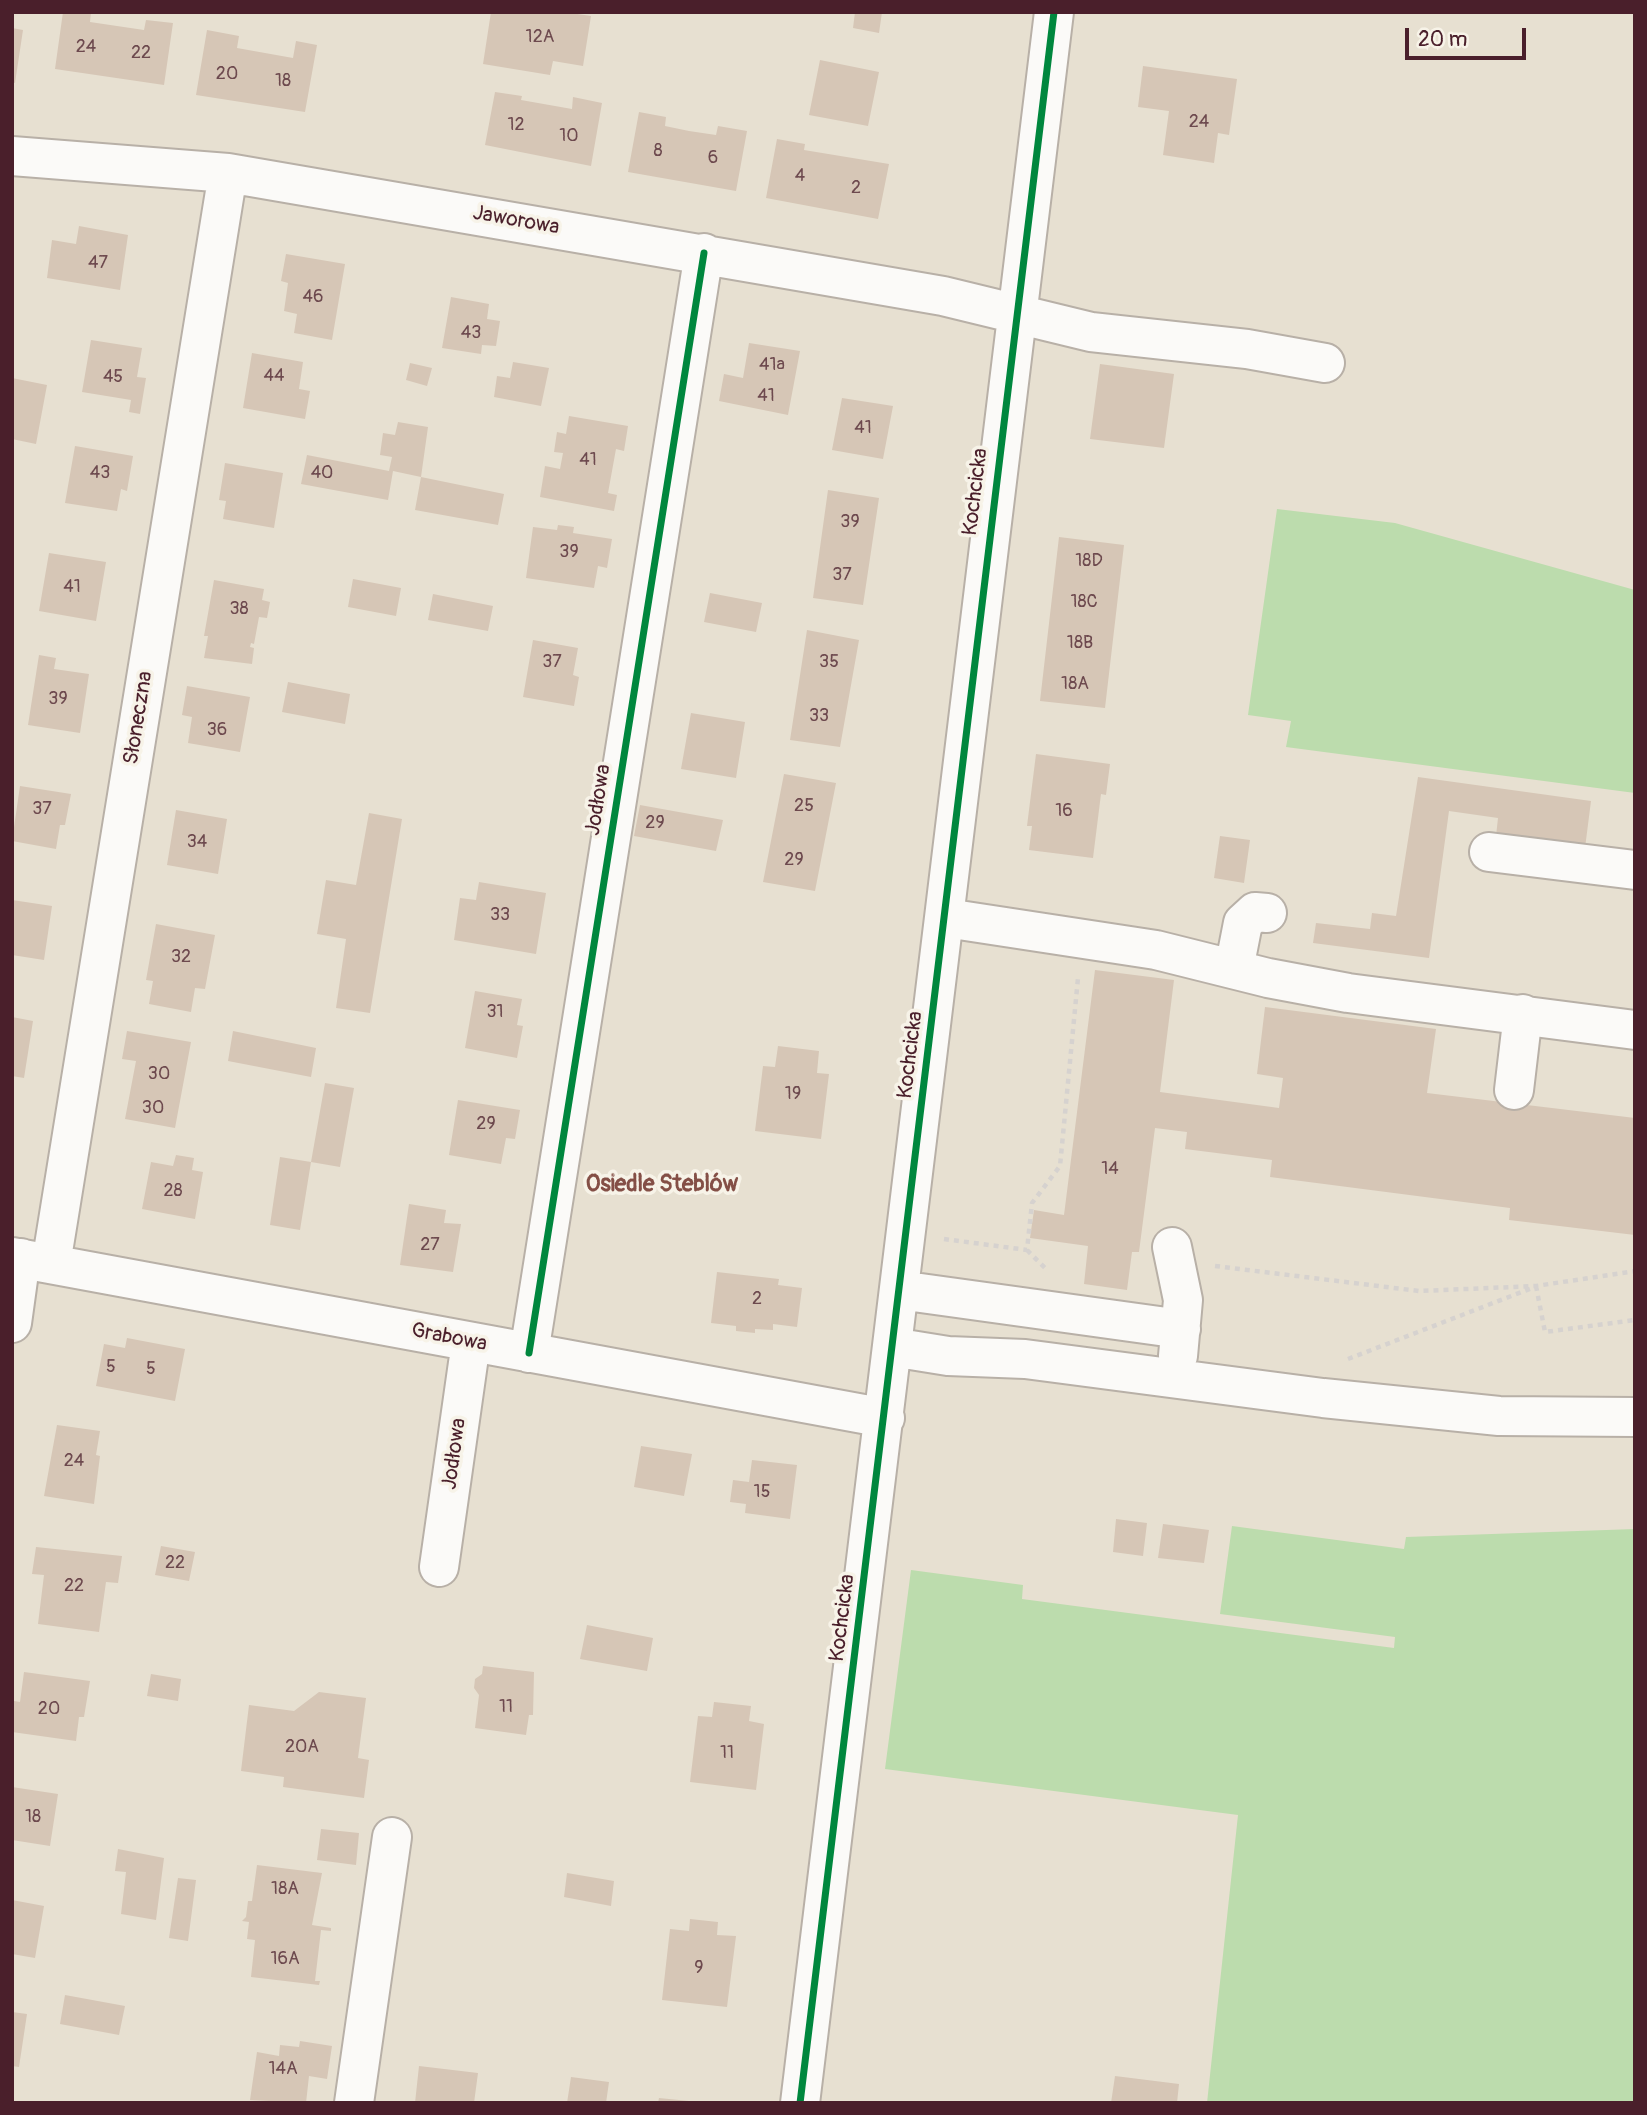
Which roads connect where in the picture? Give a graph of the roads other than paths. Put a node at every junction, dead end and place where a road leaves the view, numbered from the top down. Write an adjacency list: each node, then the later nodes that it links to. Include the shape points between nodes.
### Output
1 (1054, 12): 5 (street, Kochcicka)
2 (12, 156): 3 (street, Jaworowa)
3 (228, 173): 4 (street, Jaworowa); 16 (street, Słoneczna)
4 (704, 253): 5 (street, Jaworowa); 22 (street, Jodłowa)
5 (1016, 313): 6 (street, Jaworowa, via 1091,332 1247,349); 10 (street, Kochcicka)
6 (1325, 363)
7 (1489, 852): 8 (street)
8 (1635, 870)
9 (1267, 913): 11 (street, via 1255,912 1243,923)
10 (946, 918): 11 (street, via 1156,950); 17 (street, Kochcicka)
11 (1234, 969): 12 (street, via 1348,993)
12 (1523, 1014): 13 (street); 14 (street)
13 (1635, 1030)
14 (1514, 1090)
15 (1175, 1254): 19 (street, via 1183,1300)
16 (28, 1260): 18 (street, Słoneczna); 20 (street, Grabowa)
17 (899, 1290): 19 (street); 21 (street, Kochcicka)
18 (12, 1323)
19 (1181, 1329): 23 (street)
20 (471, 1342): 22 (street, Grabowa); 26 (street, Jodłowa)
21 (892, 1348): 23 (street); 25 (street, Kochcicka)
22 (528, 1353): 25 (street, Grabowa)
23 (1176, 1379): 24 (street, via 1519,1418)
24 (1635, 1417)
25 (885, 1418): 29 (street, Kochcicka)
26 (439, 1567)
27 (392, 1837): 28 (street)
28 (354, 2103)
29 (800, 2103)

